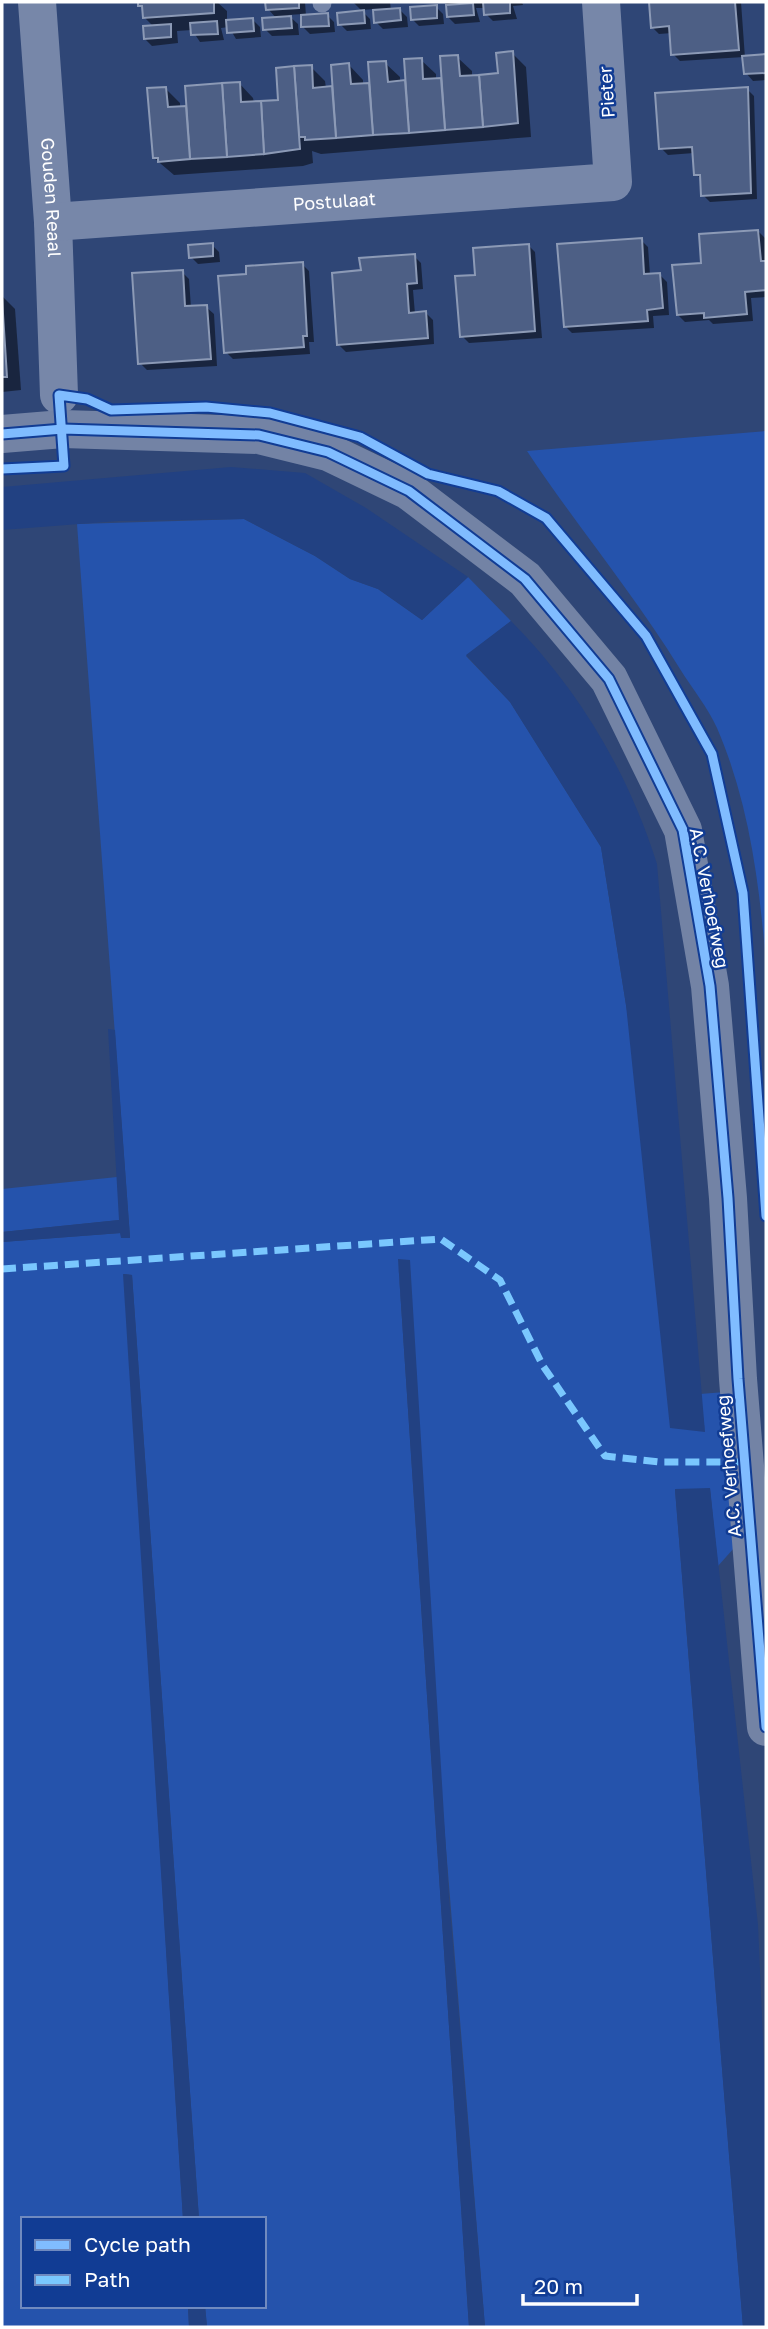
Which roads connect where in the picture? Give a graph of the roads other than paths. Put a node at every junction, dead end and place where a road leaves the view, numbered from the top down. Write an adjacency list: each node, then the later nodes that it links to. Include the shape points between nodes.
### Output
1 (37, 2): 4 (street, Gouden Reaal)
2 (601, 2): 3 (street, Pieter)
3 (613, 182): 4 (street, Postulaat)
4 (53, 222): 5 (street, Gouden Reaal)
5 (61, 412): 6 (street, A.C. Verhoefweg); 7 (street, A.C. Verhoefweg, via 259,435 328,452 409,491 525,579 609,679 683,830 710,986)
6 (2, 434)
7 (766, 1727)

